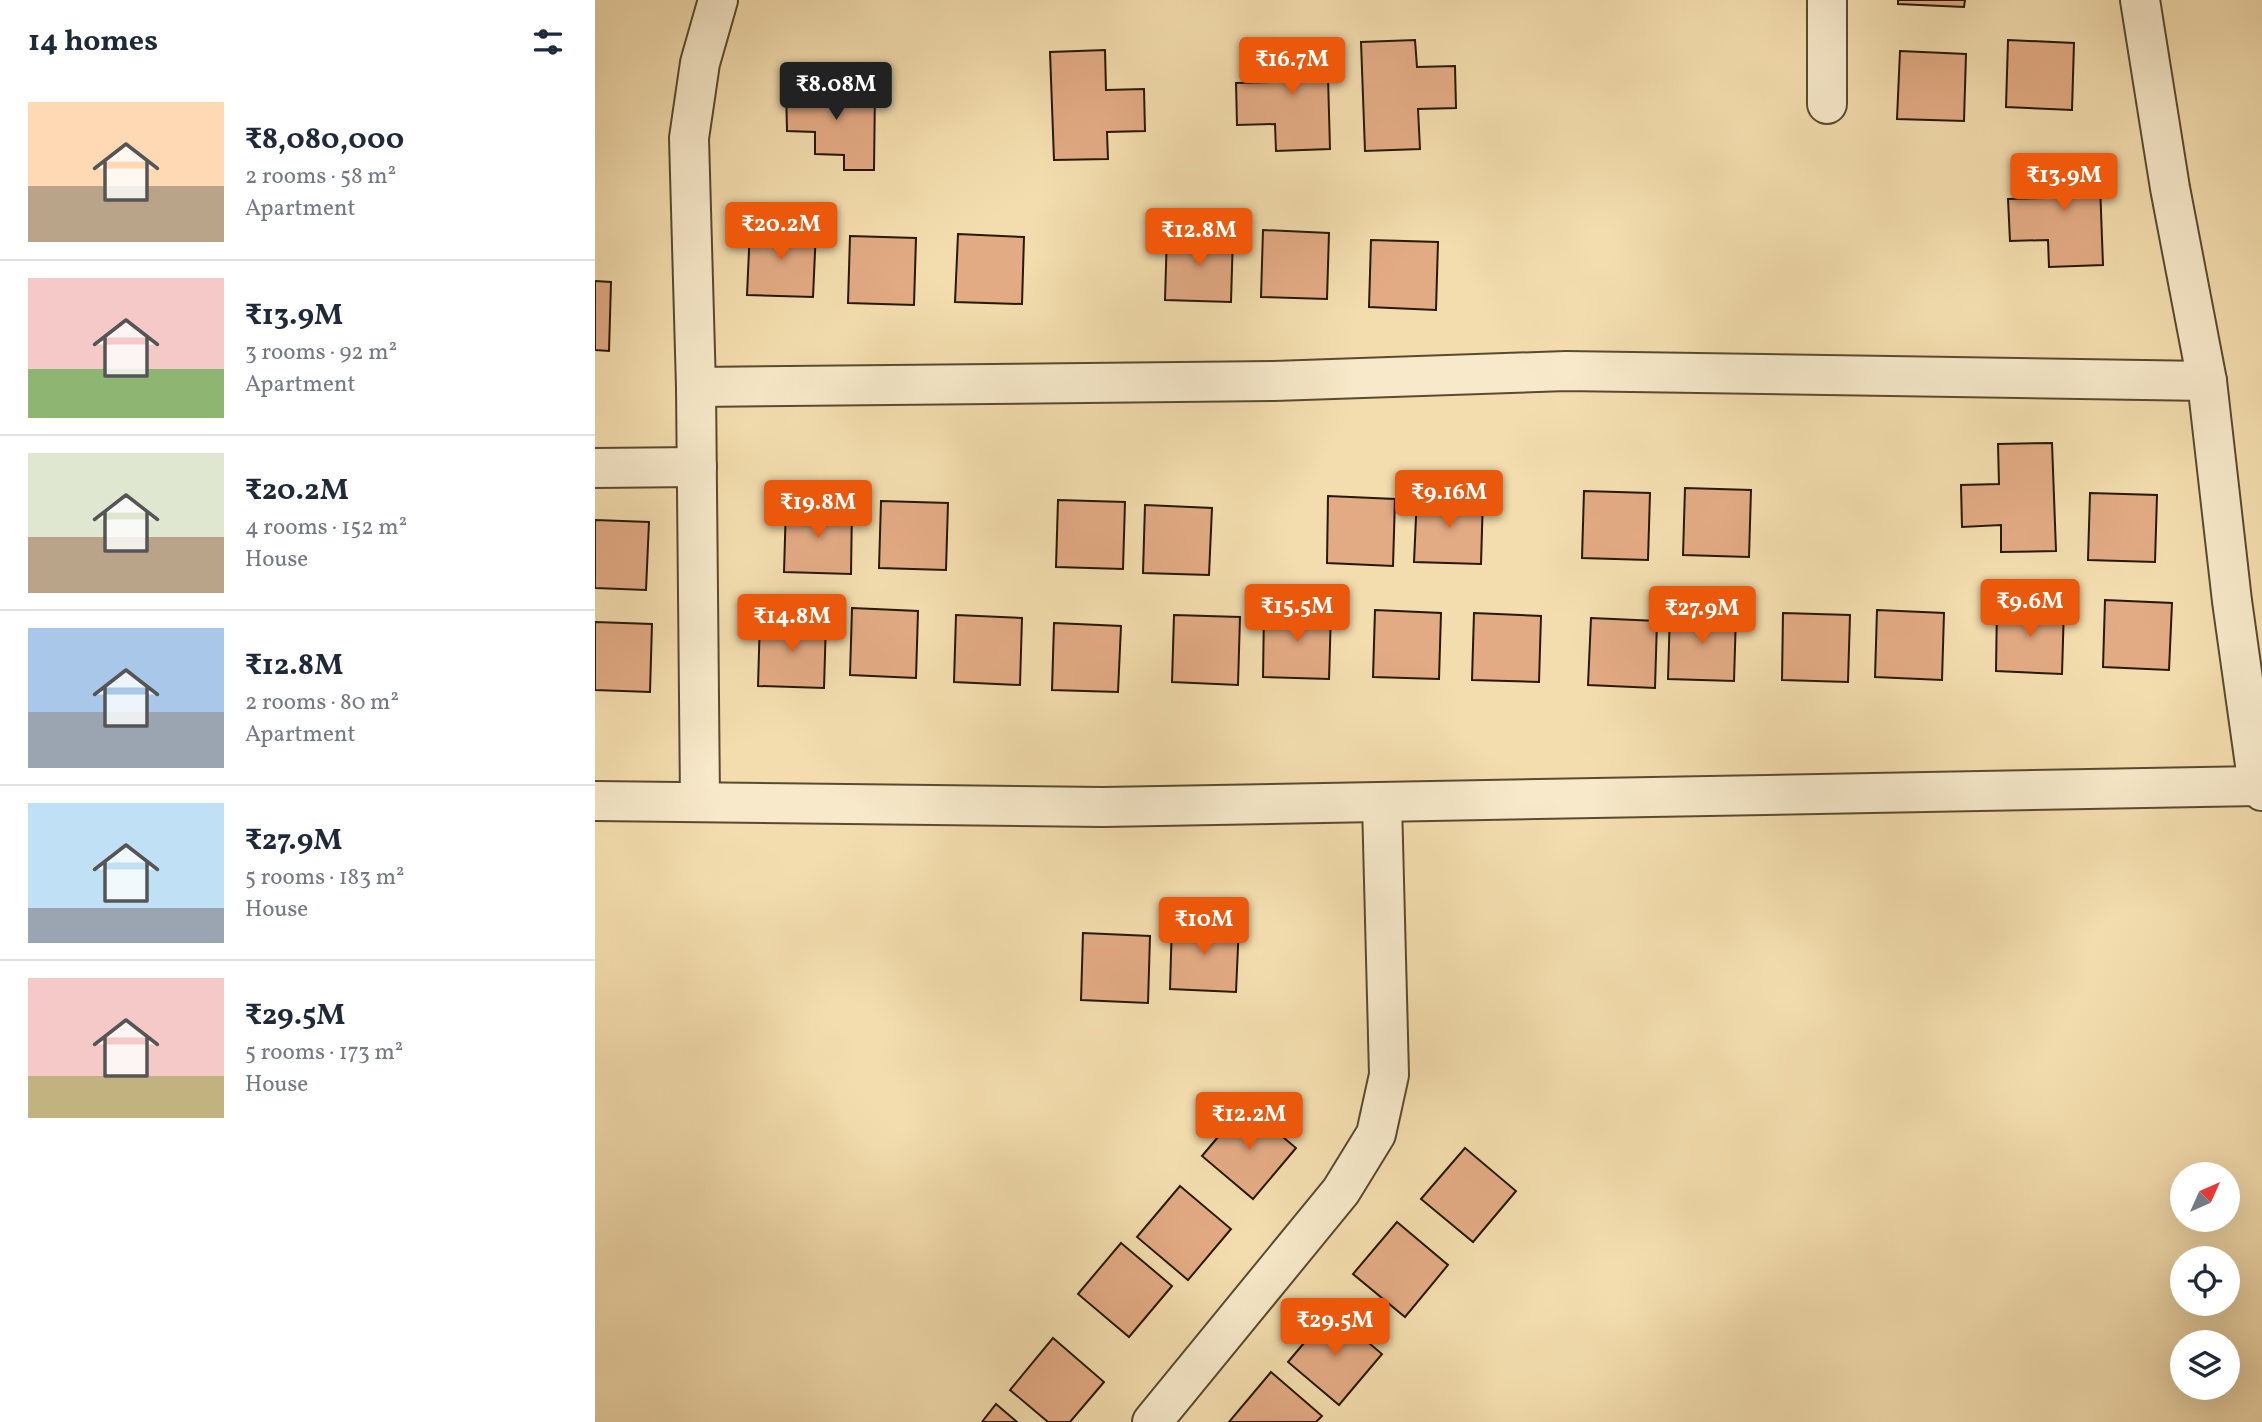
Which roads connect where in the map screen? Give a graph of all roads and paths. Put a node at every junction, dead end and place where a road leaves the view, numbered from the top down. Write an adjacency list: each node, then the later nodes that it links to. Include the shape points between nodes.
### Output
1 (718, 0): 6 (street, via 700,63 688,138)
2 (1827, 0): 4 (street)
3 (2140, 0): 5 (street)
4 (1827, 104)
5 (2207, 381): 6 (street, via 1566,371 1274,381); 9 (street, via 2231,601)
6 (696, 387): 7 (street)
7 (697, 467): 8 (street); 10 (street)
8 (595, 468)
9 (2260, 788): 12 (street)
10 (700, 800): 11 (street); 12 (street, via 1103,807)
11 (595, 801)
12 (1382, 803): 13 (street, via 1389,1075 1376,1134 1341,1191)
13 (1152, 1422)

